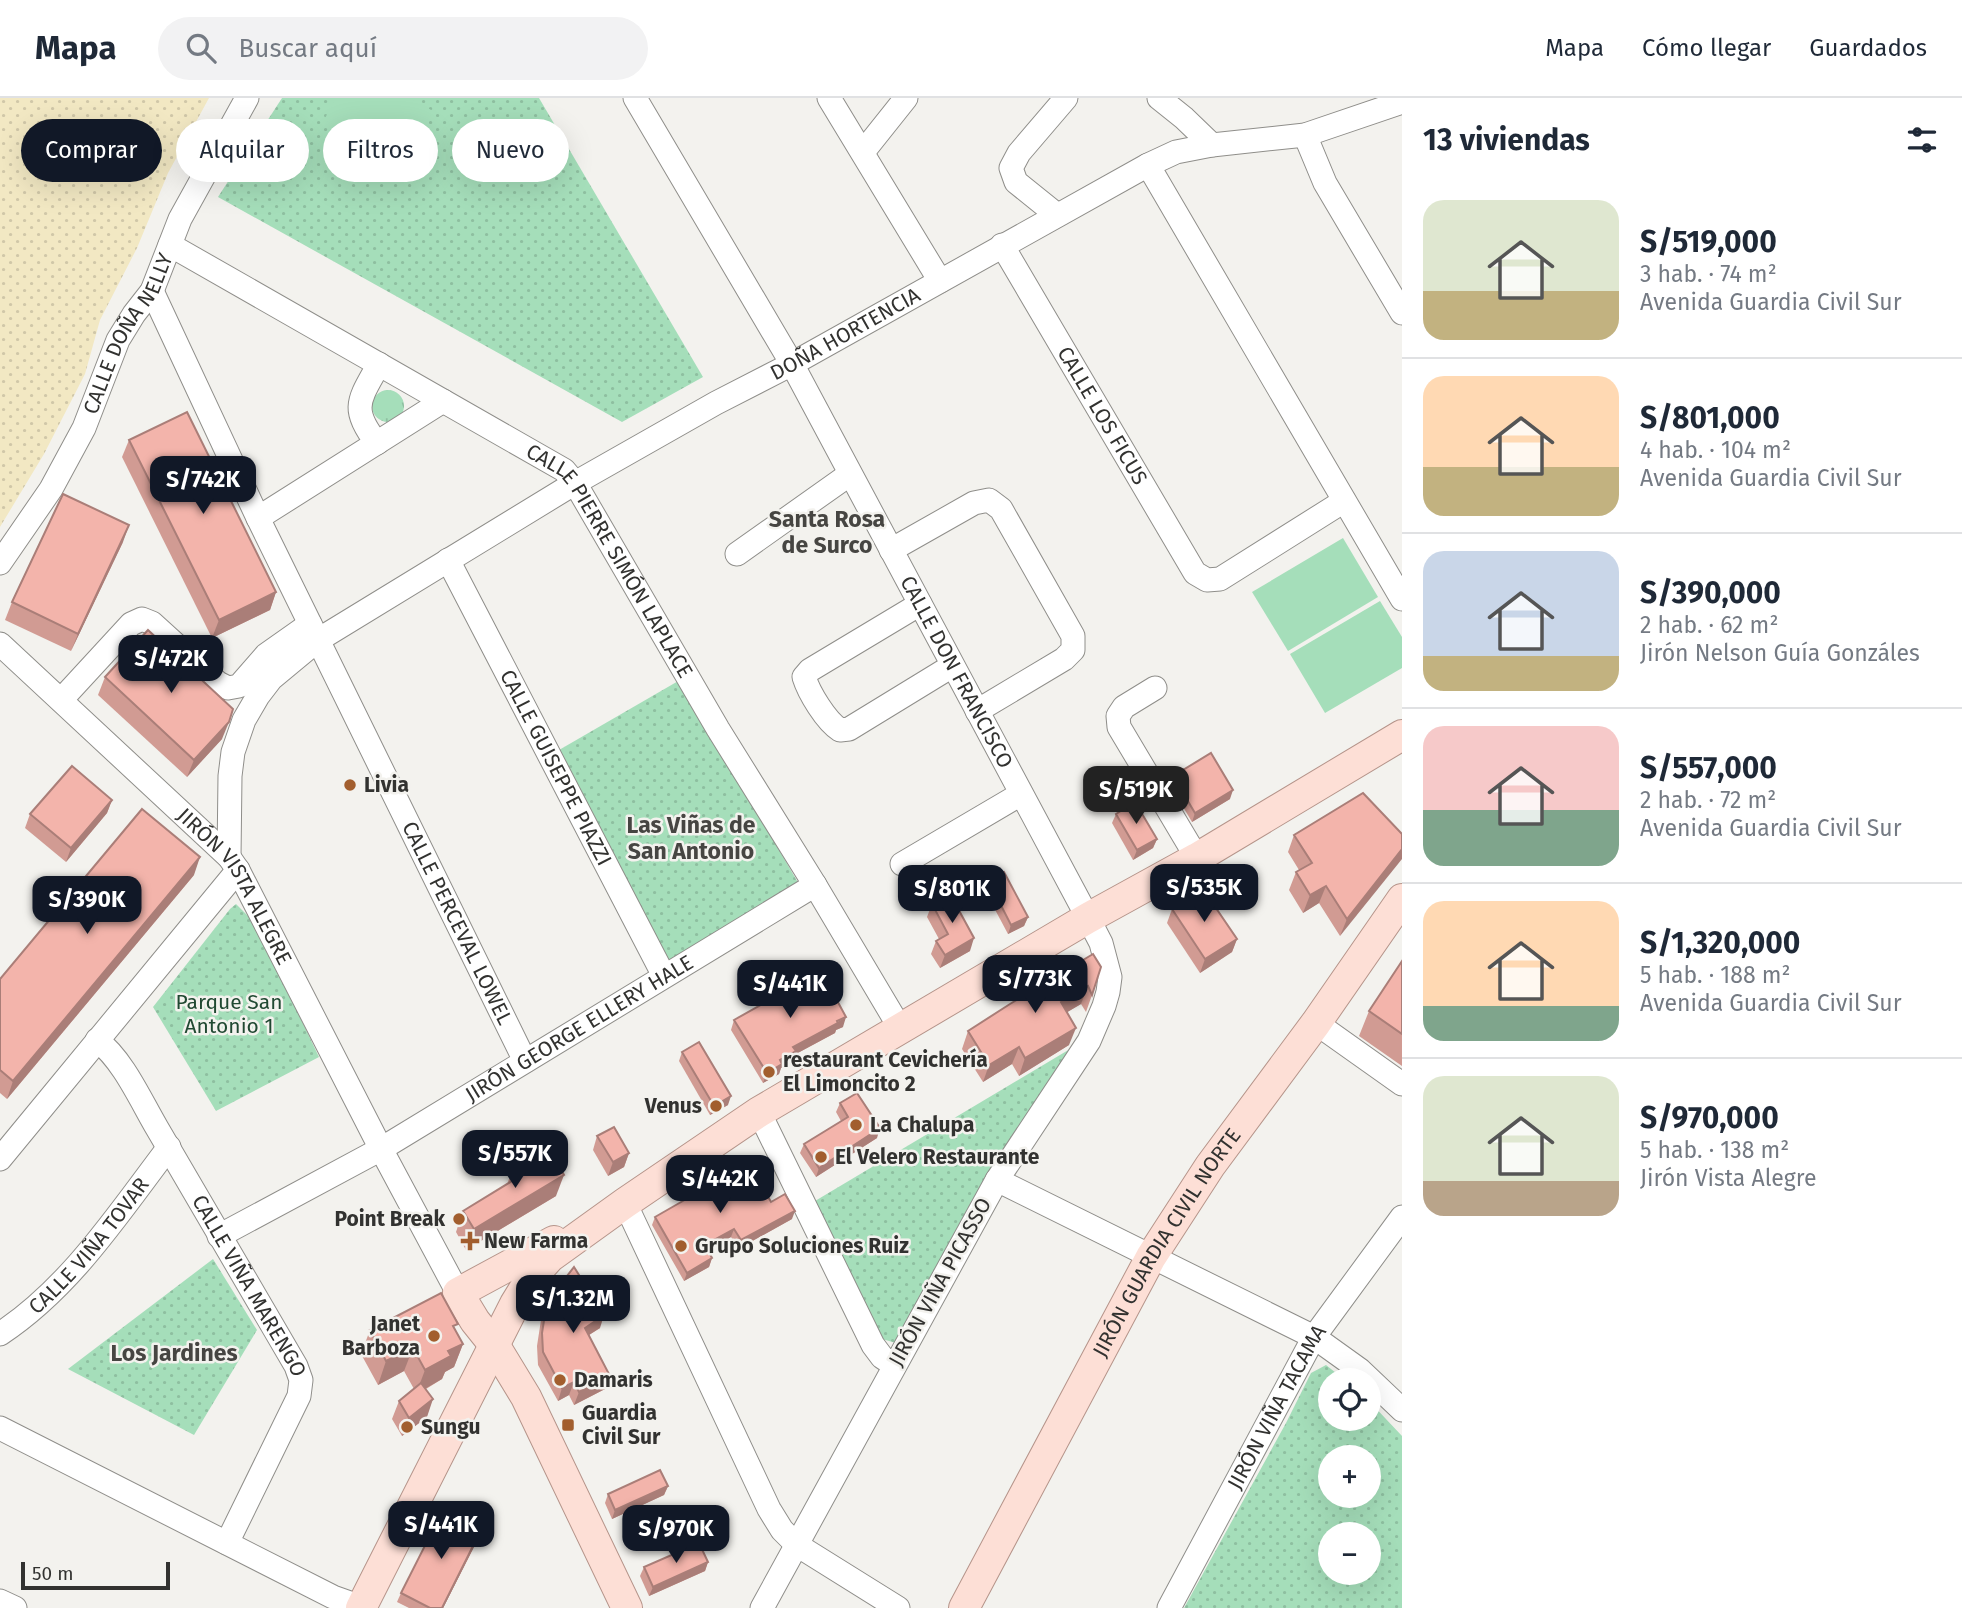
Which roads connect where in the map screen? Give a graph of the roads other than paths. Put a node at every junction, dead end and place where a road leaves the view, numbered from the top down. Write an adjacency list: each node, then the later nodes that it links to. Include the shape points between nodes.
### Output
1 (247, 98): 13 (street, CALLE DOÑA NELLY)
2 (635, 98): 19 (street, CALLE DON FRANCISCO)
3 (829, 98): 10 (street)
4 (906, 98): 10 (street)
5 (1066, 98): 12 (street, via 1011,168 1016,182)
6 (1158, 98): 9 (street)
7 (1402, 102): 8 (street, DOÑA HORTENCIA)
8 (1305, 135): 9 (street, DOÑA HORTENCIA); 17 (street, via 1325,183)
9 (1212, 145): 11 (street, DOÑA HORTENCIA, via 1176,152)
10 (863, 152): 15 (street)
11 (1148, 165): 12 (street, DOÑA HORTENCIA); 24 (street)
12 (1057, 215): 14 (street, DOÑA HORTENCIA)
13 (170, 245): 16 (street, CALLE DOÑA NELLY); 18 (street, CALLE PIERRE SIMÓN LAPLACE)
14 (1002, 245): 15 (street, DOÑA HORTENCIA); 24 (street, CALLE LOS FICUS, via 1195,573 1208,580 1220,579)
15 (940, 281): 19 (street, DOÑA HORTENCIA)
16 (152, 291): 25 (street, CALLE PERCEVAL LOWEL); 29 (street, CALLE DOÑA NELLY, via 118,340 84,428 51,489)
17 (1402, 313)
18 (379, 364): 20 (street, CALLE PIERRE SIMÓN LAPLACE); 21 (street, via 360,399 364,426)
19 (792, 364): 22 (street, CALLE DON FRANCISCO); 23 (street, DOÑA HORTENCIA)
20 (443, 401): 21 (street); 23 (street, CALLE PIERRE SIMÓN LAPLACE, via 564,470)
21 (377, 443): 25 (street)
22 (850, 474): 26 (street, CALLE DON FRANCISCO); 27 (street)
23 (575, 483): 28 (street, DOÑA HORTENCIA); 43 (street, CALLE PIERRE SIMÓN LAPLACE)
24 (1344, 501): 30 (street)
25 (258, 518): 32 (street, CALLE PERCEVAL LOWEL)
26 (891, 550): 31 (street, CALLE DON FRANCISCO); 37 (street, via 974,503 989,500 1001,509 1073,636 1073,650 1064,659)
27 (737, 554)
28 (447, 560): 32 (street, DOÑA HORTENCIA); 46 (street, CALLE GUISEPPE PIAZZI)
29 (0, 563)
30 (1402, 599)
31 (920, 604): 34 (street, CALLE DON FRANCISCO); 34 (street, via 810,670 804,677 807,685 831,724 849,729)
32 (314, 632): 36 (street, via 266,655 239,686 229,688 142,619 131,624); 41 (street, via 271,679 244,720 230,776); 50 (street, CALLE PERCEVAL LOWEL)
33 (0, 644): 36 (street, JIRÓN VISTA ALEGRE)
34 (953, 666): 37 (street, CALLE DON FRANCISCO)
35 (1155, 688): 40 (street, via 1124,707 1118,716 1119,727)
36 (61, 700): 41 (street, JIRÓN VISTA ALEGRE)
37 (976, 711): 39 (street, CALLE DON FRANCISCO)
38 (1402, 735): 40 (main road)
39 (1021, 794): 42 (street); 45 (street, CALLE DON FRANCISCO)
40 (1197, 858): 45 (main road)
41 (234, 863): 49 (street); 54 (street, JIRÓN VISTA ALEGRE)
42 (902, 864)
43 (815, 885): 46 (street, JIRÓN GEORGE ELLERY HALE); 48 (street, CALLE PIERRE SIMÓN LAPLACE)
44 (1402, 899): 47 (main road, JIRÓN GUARDIA CIVIL NORTE)
45 (1088, 918): 48 (main road); 56 (street, JIRÓN VIÑA PICASSO, via 1110,977 1104,1006 1088,1041)
46 (664, 976): 50 (street, JIRÓN GEORGE ELLERY HALE)
47 (1316, 1023): 51 (street); 60 (main road, JIRÓN GUARDIA CIVIL NORTE, via 1210,1166)
48 (900, 1028): 52 (main road)
49 (97, 1040): 53 (street, CALLE VIÑA MARENGO, via 109,1049); 55 (street)
50 (525, 1061): 54 (street, JIRÓN GEORGE ELLERY HALE)
51 (1402, 1084)
52 (759, 1112): 57 (main road); 65 (street, via 873,1345)
53 (169, 1147): 59 (street, CALLE VIÑA MARENGO); 62 (street, CALLE VIÑA TOVAR, via 74,1270)
54 (381, 1149): 59 (street, JIRÓN GEORGE ELLERY HALE); 61 (street, JIRÓN VISTA ALEGRE)
55 (0, 1159)
56 (997, 1180): 60 (street); 65 (street, JIRÓN VIÑA PICASSO)
57 (625, 1203): 61 (main road); 64 (main road, via 550,1257 531,1278); 69 (street, via 769,1509)
58 (1402, 1217): 63 (street, JIRÓN VIÑA TACAMA)
59 (219, 1236): 68 (street, CALLE VIÑA MARENGO, via 301,1380 299,1396)
60 (1151, 1257): 63 (street); 76 (main road, JIRÓN GUARDIA CIVIL NORTE)
61 (458, 1293): 64 (main road)
62 (0, 1334)
63 (1314, 1337): 66 (street, via 1360,1370); 77 (street, JIRÓN VIÑA TACAMA)
64 (495, 1346): 72 (main road); 73 (main road, via 526,1397)
65 (894, 1365): 69 (street, JIRÓN VIÑA PICASSO)
66 (1402, 1410)
67 (0, 1428): 68 (street)
68 (227, 1543): 72 (street, via 333,1598)
69 (797, 1545): 74 (street, JIRÓN VIÑA PICASSO); 75 (street)
70 (0, 1601): 71 (street)
71 (15, 1608)
72 (362, 1608)
73 (627, 1608)
74 (762, 1608)
75 (898, 1608)
76 (964, 1608)
77 (1169, 1608)

